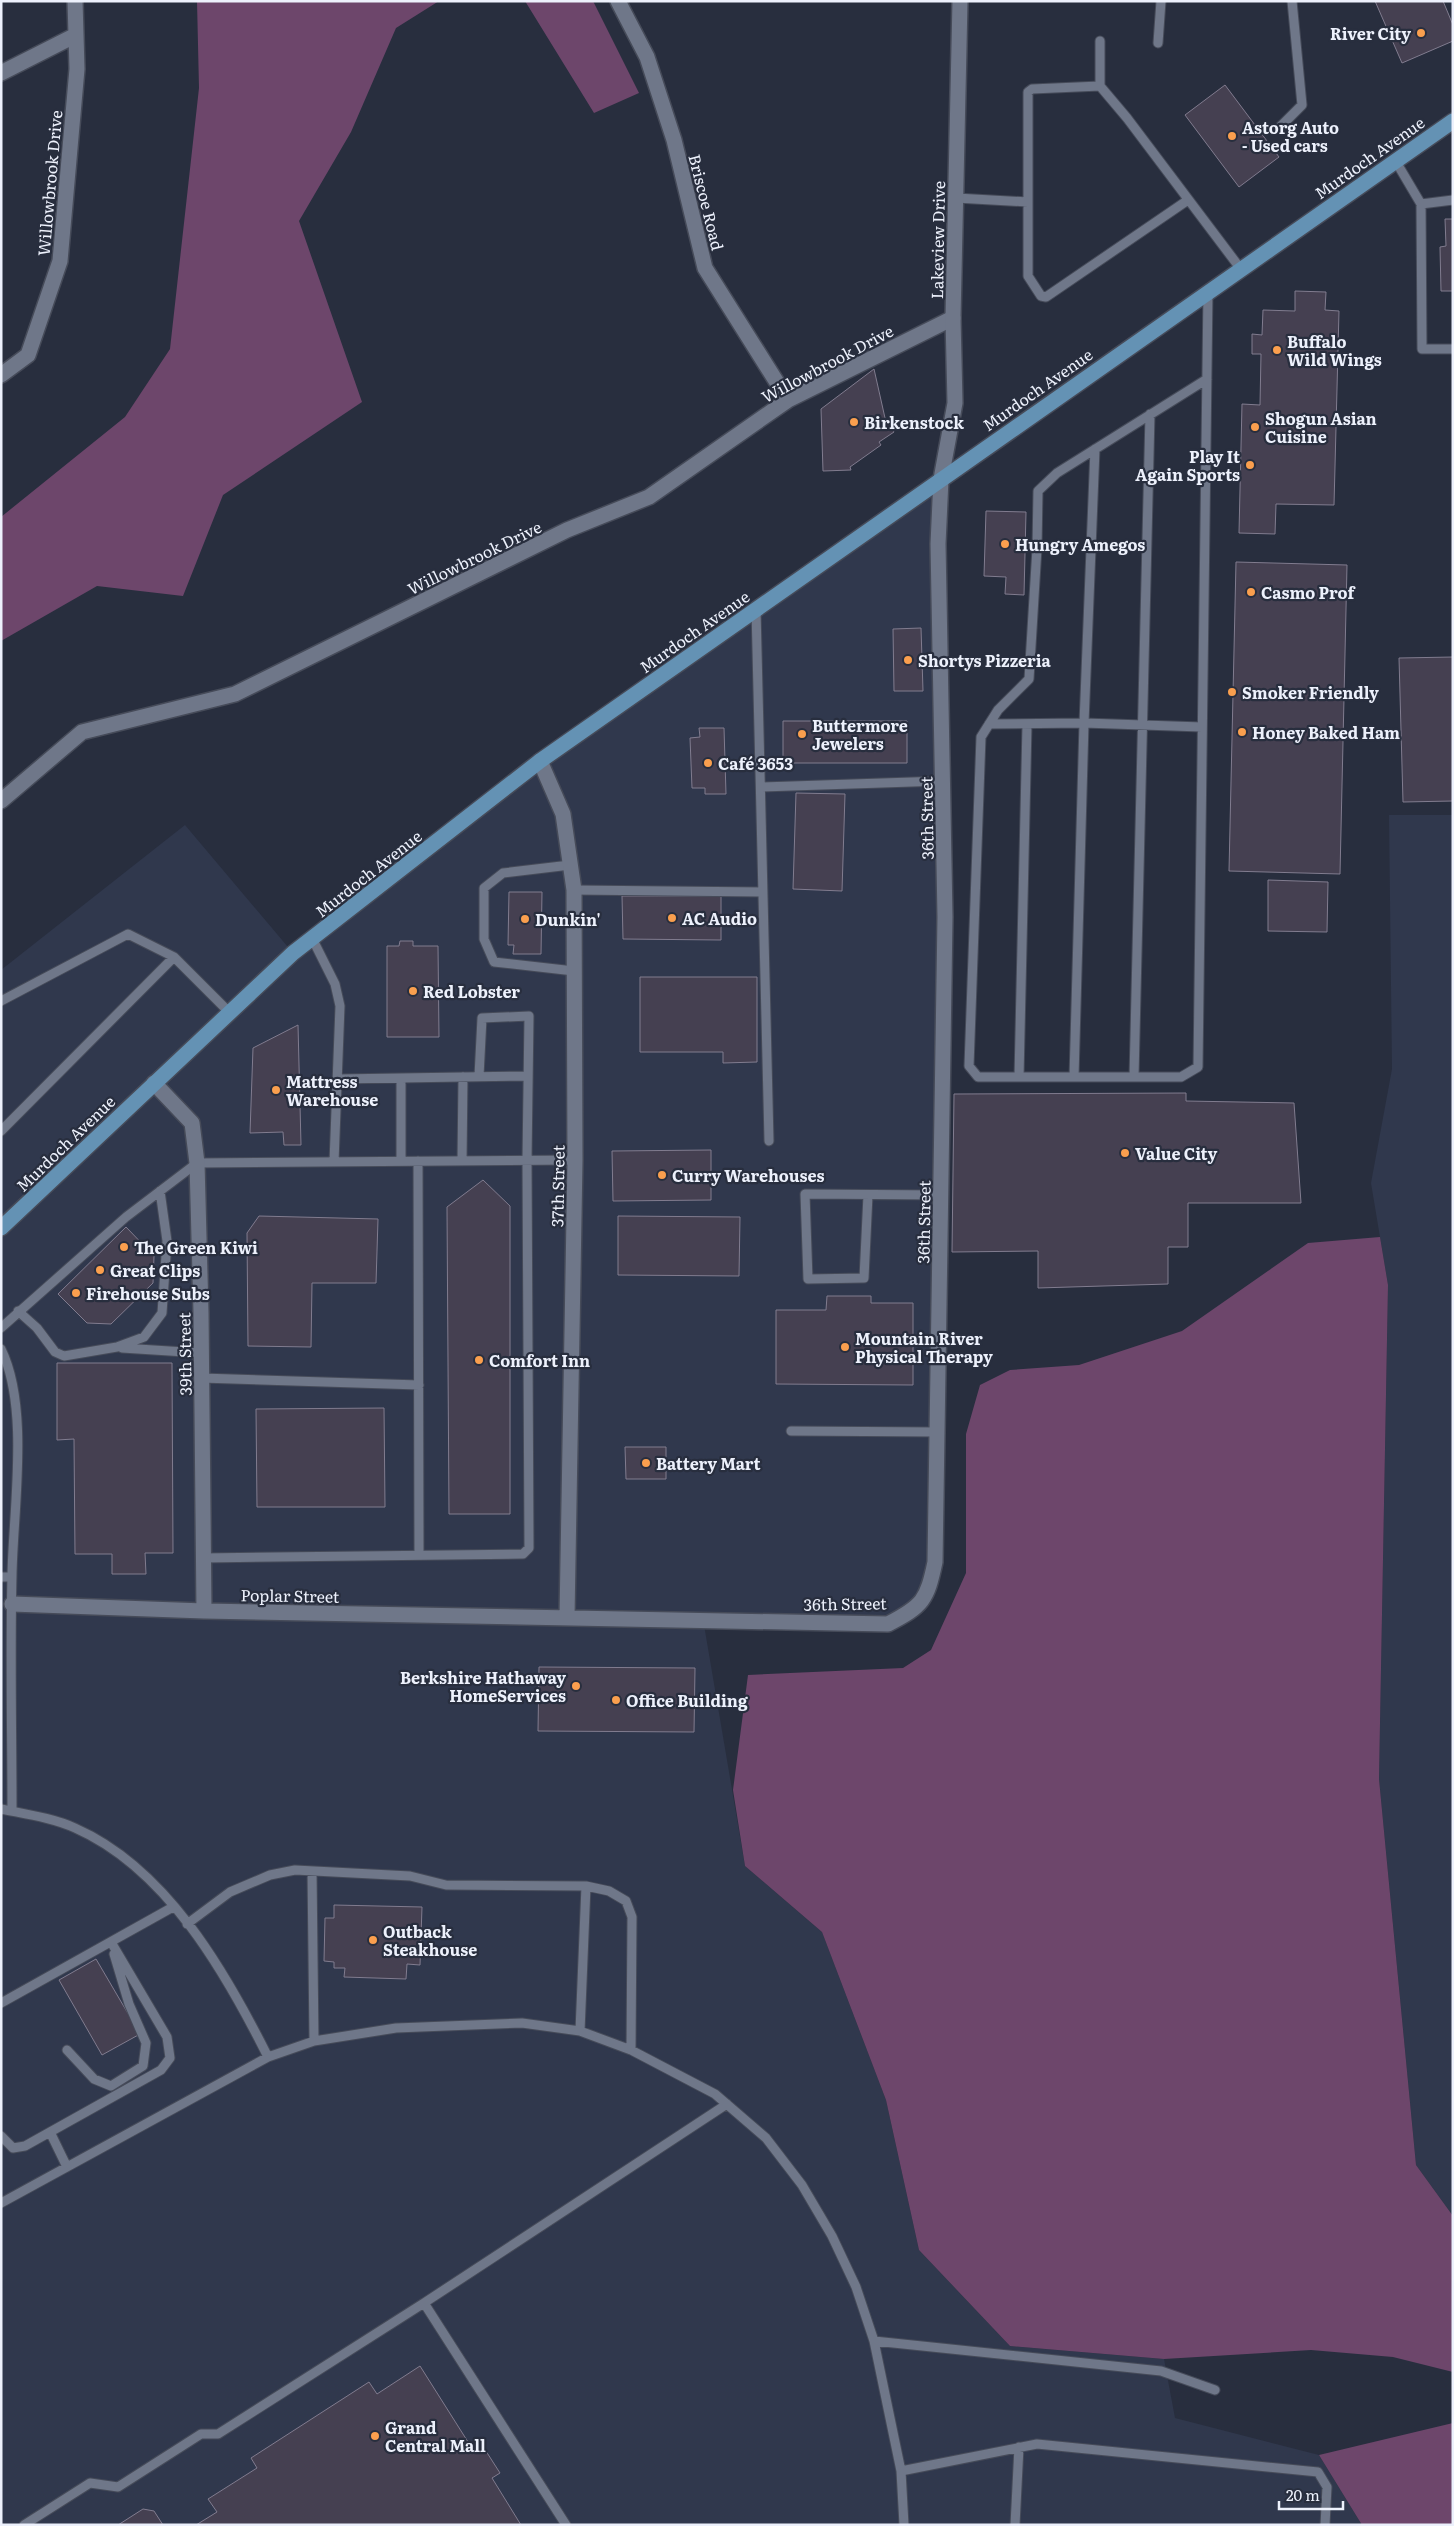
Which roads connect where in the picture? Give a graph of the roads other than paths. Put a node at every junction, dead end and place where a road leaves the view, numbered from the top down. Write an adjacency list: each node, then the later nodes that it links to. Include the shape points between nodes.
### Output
1 (75, 1): 6 (street, Willowbrook Drive)
2 (618, 1): 25 (street, Briscoe Road, via 647,57 674,140 705,268)
3 (960, 1): 14 (street, Lakeview Drive)
4 (1161, 1): 8 (lane)
5 (1292, 1): 12 (lane, via 1302,105)
6 (76, 36): 9 (street); 23 (street, Willowbrook Drive, via 77,69 60,261 28,355)
7 (1100, 41): 10 (lane)
8 (1158, 43)
9 (1, 73)
10 (1100, 86): 15 (lane); 17 (lane, via 1032,89 1028,92)
11 (1453, 121): 13 (main road, Murdoch Avenue)
12 (1280, 127)
13 (1395, 160): 18 (lane); 19 (main road, Murdoch Avenue)
14 (956, 198): 17 (lane); 21 (street, Lakeview Drive)
15 (1188, 200): 17 (lane, via 1046,297 1041,296 1028,276); 19 (lane)
16 (1453, 200): 18 (lane)
17 (1028, 202)
18 (1422, 204): 22 (lane, via 1422,349)
19 (1240, 268): 20 (main road, Murdoch Avenue)
20 (1208, 291): 24 (lane); 28 (main road, Murdoch Avenue)
21 (953, 318): 25 (street, Willowbrook Drive); 28 (street, Lakeview Drive, via 954,403)
22 (1453, 349)
23 (1, 375)
24 (1207, 379): 26 (lane); 34 (lane)
25 (788, 400): 38 (street, Willowbrook Drive, via 649,497 568,530 234,694 82,732)
26 (1150, 414): 27 (lane); 33 (lane)
27 (1095, 449): 30 (lane); 31 (lane, via 1057,473 1038,491 1029,679 998,710)
28 (940, 479): 29 (main road, Murdoch Avenue); 36 (street, 36th Street)
29 (756, 608): 35 (main road, Murdoch Avenue); 37 (lane)
30 (1084, 723): 32 (lane); 33 (lane); 49 (lane)
31 (989, 724): 32 (lane); 51 (lane, via 981,737 969,1066 978,1076)
32 (1027, 725): 51 (lane)
33 (1143, 726): 34 (lane); 52 (lane)
34 (1202, 727): 52 (lane, via 1198,1067 1181,1077)
35 (540, 760): 39 (street, 37th Street, via 563,814); 42 (main road, Murdoch Avenue)
36 (942, 781): 37 (lane); 67 (street, 36th Street, via 945,917)
37 (760, 787): 41 (lane)
38 (1, 801)
39 (570, 865): 40 (street, 37th Street); 44 (lane, via 503,873 484,888 484,939 494,962)
40 (574, 890): 41 (lane); 44 (street, 37th Street)
41 (763, 892): 57 (lane)
42 (312, 938): 46 (main road, Murdoch Avenue); 54 (lane, via 336,984 340,1006)
43 (174, 957): 45 (lane, via 128,934); 46 (lane); 56 (lane)
44 (574, 971): 59 (street, 37th Street)
45 (1, 1001)
46 (230, 1012): 55 (main road, Murdoch Avenue)
47 (479, 1076): 48 (lane); 48 (lane, via 482,1018 529,1016); 50 (lane)
48 (528, 1076): 58 (lane)
49 (1074, 1076): 51 (lane); 52 (lane)
50 (463, 1077): 53 (lane); 61 (lane)
51 (1019, 1077)
52 (1134, 1077)
53 (401, 1078): 54 (lane); 63 (lane)
54 (338, 1079): 62 (lane)
55 (154, 1083): 64 (street, 39th Street, via 192,1123); 68 (main road, Murdoch Avenue)
56 (1, 1131)
57 (769, 1141)
58 (527, 1160): 59 (lane); 61 (lane); 78 (lane, via 529,1548 523,1554)
59 (575, 1160): 84 (street, 37th Street)
60 (418, 1161): 61 (lane); 63 (lane); 75 (lane)
61 (462, 1161)
62 (334, 1162): 63 (lane); 64 (lane)
63 (401, 1162)
64 (196, 1163): 65 (lane); 73 (street, 39th Street)
65 (160, 1191): 69 (lane, via 126,1216); 71 (lane, via 167,1241 162,1313 144,1337)
66 (868, 1195): 66 (lane, via 806,1194 808,1279 864,1278); 67 (lane)
67 (940, 1195): 77 (street, 36th Street)
68 (1, 1228)
69 (18, 1311): 70 (lane); 71 (lane, via 37,1328 55,1352 64,1356)
70 (1, 1328)
71 (116, 1347): 73 (lane)
72 (1, 1349): 81 (lane, via 9,1365 18,1418)
73 (201, 1353): 74 (street, 39th Street)
74 (202, 1378): 75 (lane); 79 (street, 39th Street)
75 (419, 1385): 78 (lane)
76 (791, 1430): 77 (lane)
77 (937, 1432): 84 (street, 36th Street, via 935,1562 929,1592 910,1612 888,1624)
78 (419, 1554): 79 (lane)
79 (203, 1558): 83 (street, 39th Street)
80 (1, 1577): 81 (lane)
81 (12, 1577): 82 (lane)
82 (12, 1604): 83 (street, Poplar Street); 86 (lane)
83 (204, 1611): 84 (street, Poplar Street)
84 (567, 1617)
85 (1, 1809): 86 (lane)
86 (12, 1812): 89 (lane, via 73,1826 103,1842 132,1862)
87 (312, 1871): 88 (lane, via 410,1876 446,1884); 90 (lane, via 295,1870 270,1875 230,1892); 94 (lane)
88 (586, 1886): 93 (lane); 96 (lane, via 609,1891 626,1901 632,1917)
89 (173, 1907): 90 (lane); 91 (lane)
90 (187, 1924): 97 (lane, via 220,1972)
91 (110, 1942): 92 (lane); 95 (lane, via 129,2004 146,2042 143,2066 111,2086 94,2079); 99 (lane, via 167,2037 170,2058 161,2070)
92 (1, 2003)
93 (580, 2030): 94 (lane, via 522,2023 405,2028); 96 (lane)
94 (314, 2041): 97 (lane)
95 (67, 2050)
96 (631, 2050): 98 (lane, via 715,2094)
97 (268, 2057): 101 (lane)
98 (727, 2104): 103 (lane); 104 (lane, via 766,2138 802,2185 832,2236 856,2287)
99 (50, 2132): 100 (lane, via 25,2146 13,2148); 101 (lane)
100 (1, 2136)
101 (67, 2167): 102 (lane)
102 (1, 2203)
103 (424, 2303): 108 (lane, via 218,2434 202,2434 118,2487 90,2483); 109 (lane)
104 (874, 2341): 105 (lane, via 1161,2371); 107 (lane)
105 (1215, 2390)
106 (1019, 2447): 107 (lane); 111 (lane); 112 (lane, via 1037,2444 1318,2472 1327,2487)
107 (901, 2471): 110 (lane)
108 (24, 2525)
109 (566, 2525)
110 (904, 2525)
111 (1015, 2525)
112 (1325, 2525)

